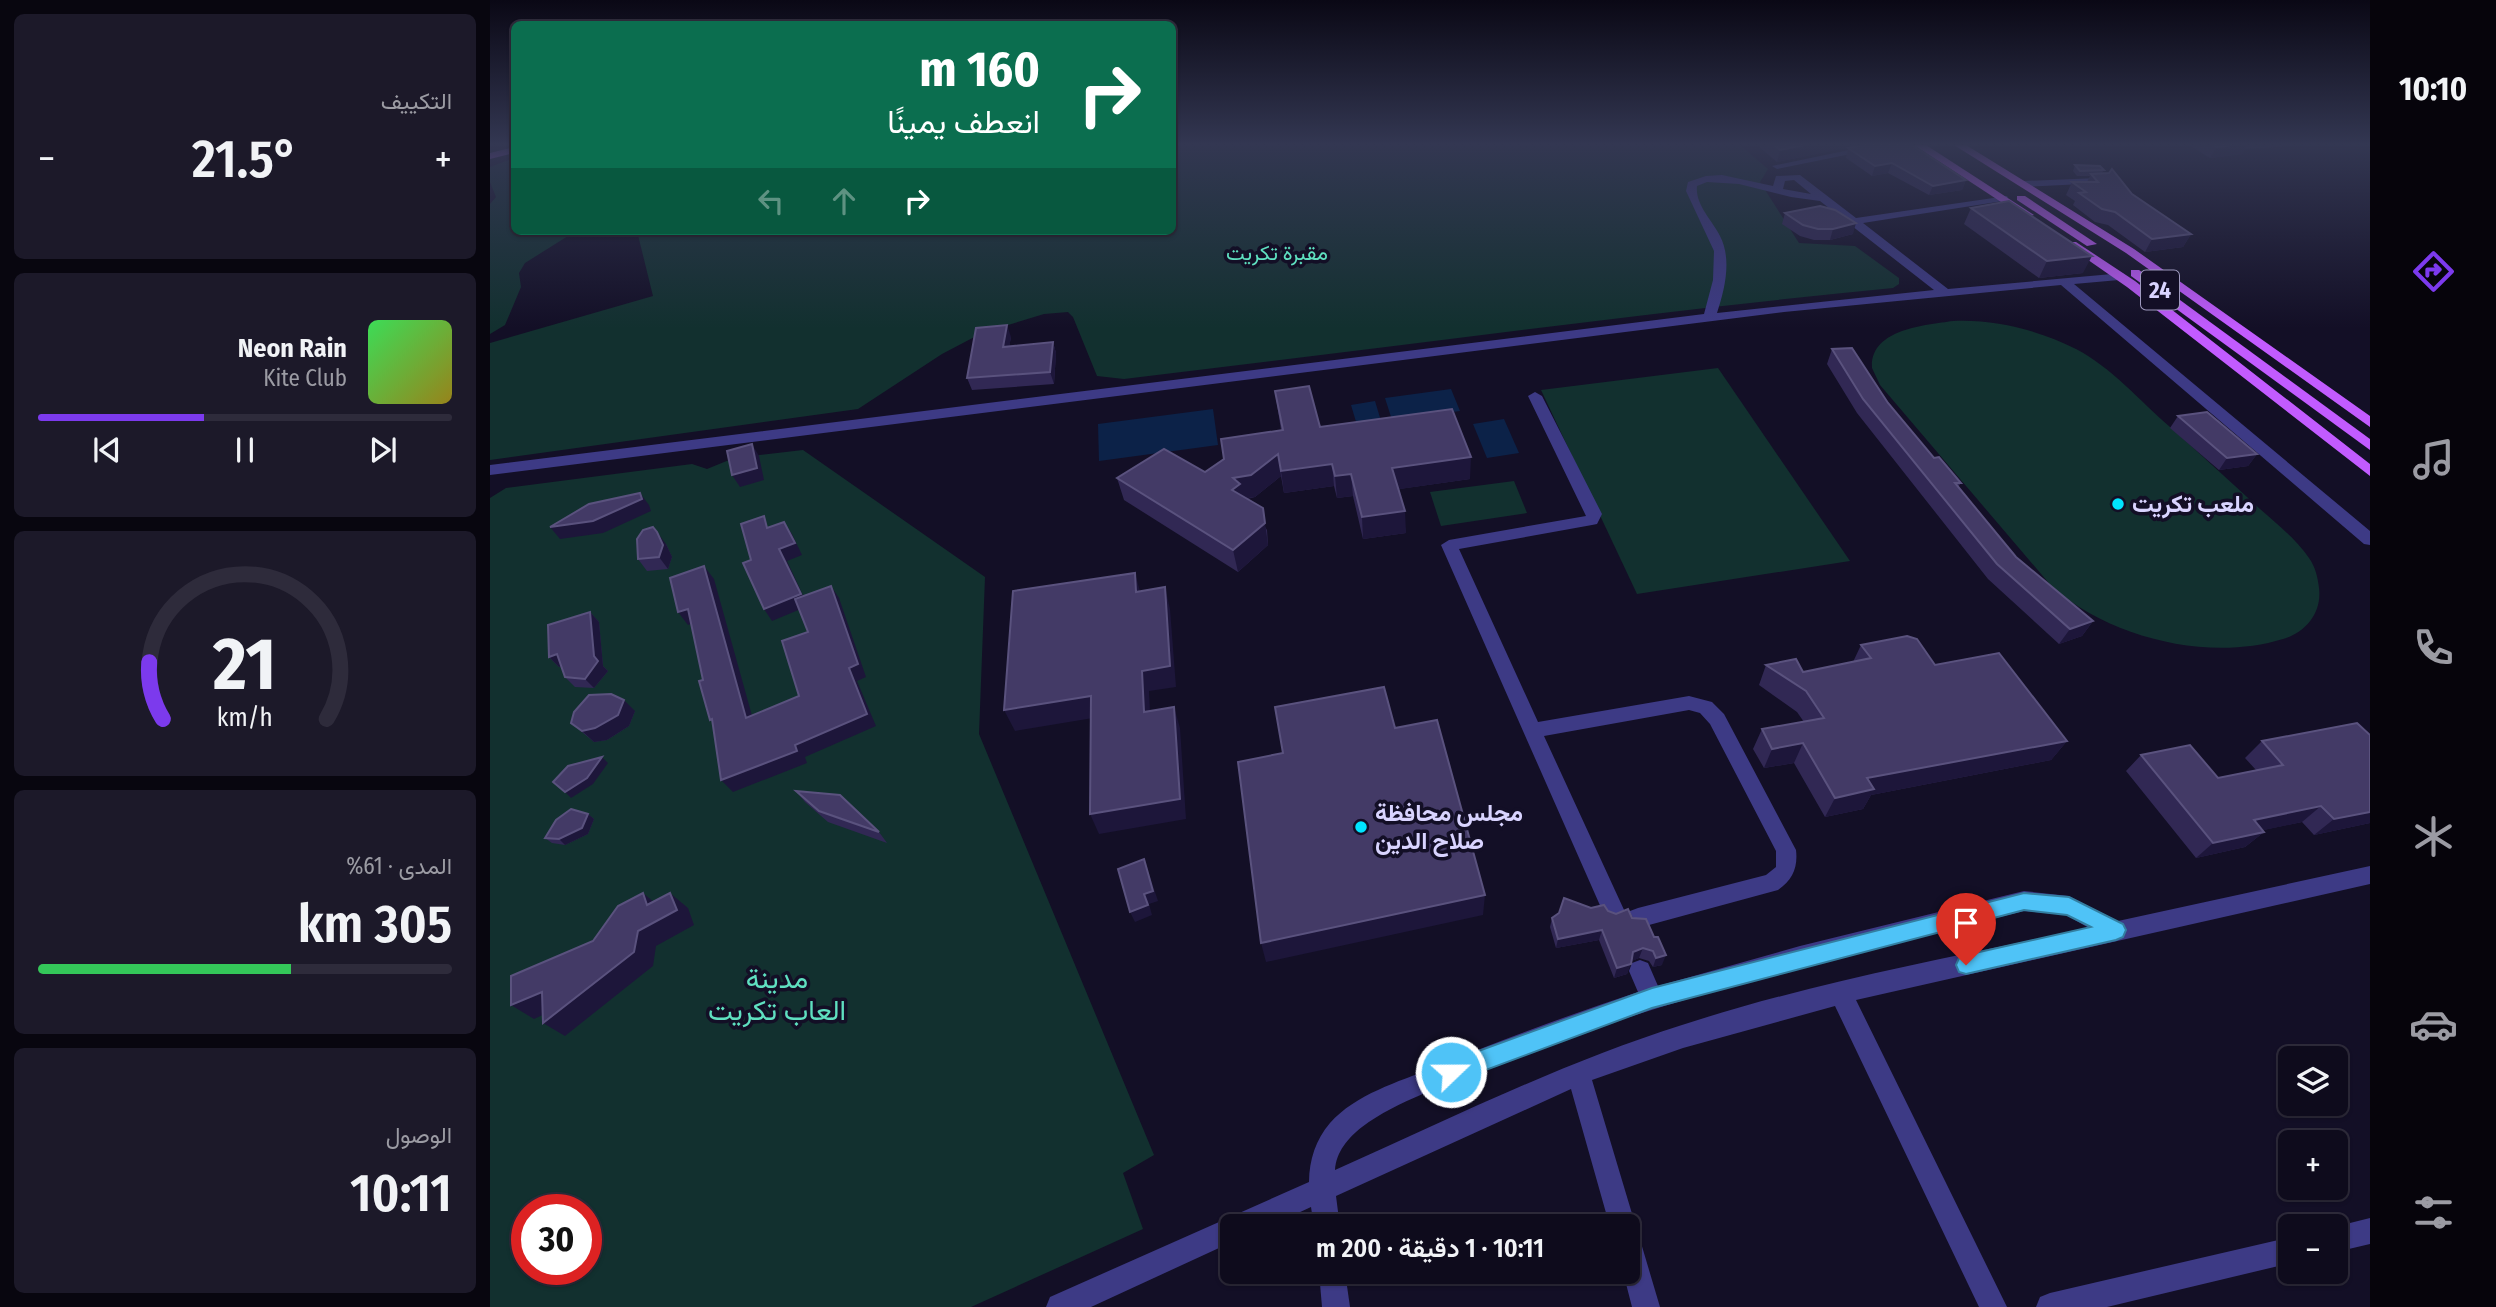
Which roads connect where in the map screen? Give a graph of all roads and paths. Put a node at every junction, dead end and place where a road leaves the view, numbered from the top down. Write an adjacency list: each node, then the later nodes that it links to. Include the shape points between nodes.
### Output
1 (1697, 206): 11 (street, via 1720,256 1719,282)
2 (1835, 206): 7 (street)
3 (1952, 206): 7 (street)
4 (2015, 206): 8 (main road)
5 (2029, 206): 14 (main road, 24, via 2163,292)
6 (2058, 206): 13 (main road, via 2185,289)
7 (1857, 221): 10 (street)
8 (2119, 276): 9 (street); 16 (main road)
9 (2065, 282): 10 (street); 17 (street)
10 (1947, 294): 11 (street)
11 (1709, 317): 15 (street)
12 (1535, 396): 18 (street, via 1594,514 1592,520 1449,545)
13 (2370, 423)
14 (2370, 446)
15 (490, 470)
16 (2370, 471)
17 (2370, 540)
18 (1532, 730): 20 (street); 21 (street, via 1689,703 1714,715 1786,850 1787,866 1771,883)
19 (2370, 875): 22 (street)
20 (1614, 912)
21 (1638, 918)
22 (2116, 930): 24 (street); 25 (street, via 2069,906 2024,901)
23 (1640, 971): 25 (street)
24 (1841, 993): 26 (street, via 1670,1041); 40 (street)
25 (1652, 998): 27 (street, via 1520,1044 1367,1109 1331,1143 1323,1165)
26 (1578, 1073): 27 (street); 30 (street)
27 (1322, 1188): 28 (street); 29 (street)
28 (1266, 1214)
29 (1325, 1214)
30 (1619, 1214)
31 (2370, 1231): 33 (street)
32 (1220, 1234): 37 (street)
33 (2348, 1236)
34 (2278, 1253): 41 (street)
35 (1333, 1284): 38 (street)
36 (1640, 1284): 39 (street)
37 (1060, 1307)
38 (1336, 1307)
39 (1646, 1307)
40 (1993, 1307)
41 (2050, 1307)

